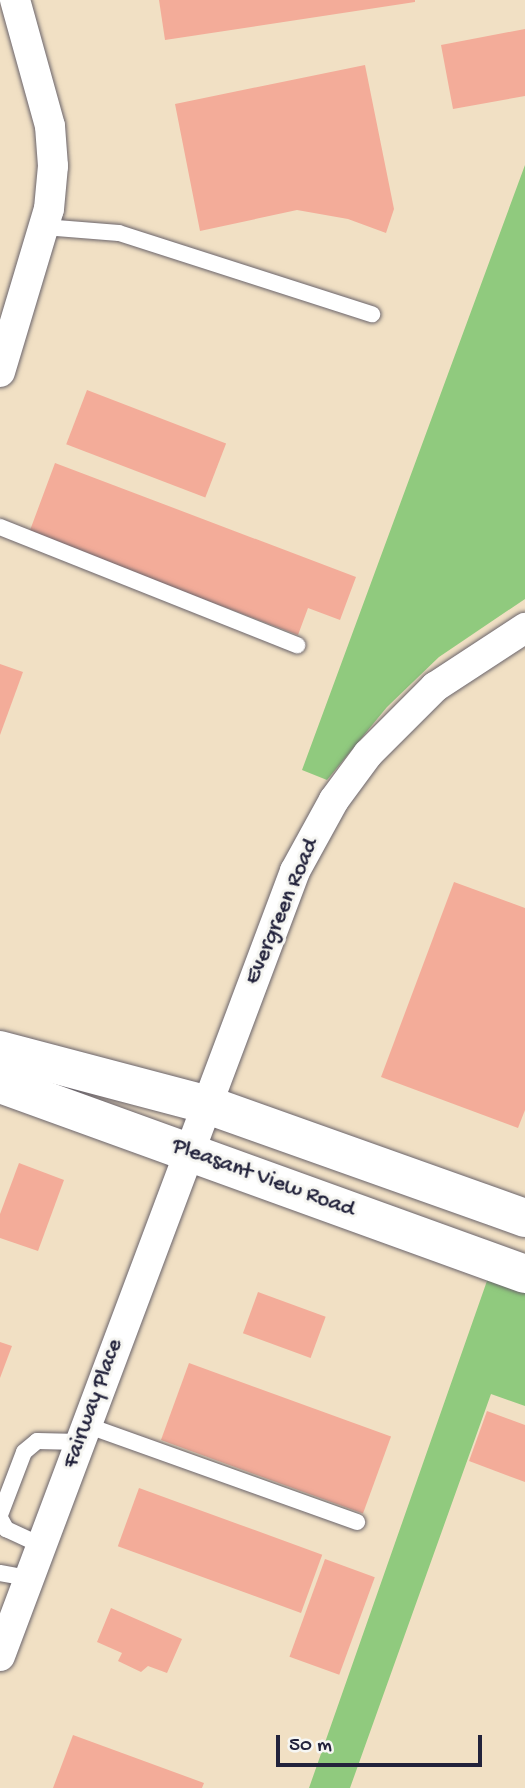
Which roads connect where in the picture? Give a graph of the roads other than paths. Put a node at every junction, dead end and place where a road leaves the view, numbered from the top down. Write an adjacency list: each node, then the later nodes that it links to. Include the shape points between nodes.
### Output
1 (15, 0): 2 (street, via 50,126 53,166)
2 (44, 227): 3 (lane, via 120,233); 4 (street)
3 (372, 314)
4 (0, 372)
5 (0, 527): 7 (lane)
6 (525, 628): 10 (street, Evergreen Road, via 435,687 368,754 334,800 295,871)
7 (297, 645)
8 (0, 1050): 10 (street)
9 (3, 1093): 11 (street, Pleasant View Road)
10 (205, 1104): 11 (street, Evergreen Road); 12 (street)
11 (188, 1151): 13 (street, Pleasant View Road); 14 (street, Fairway Place)
12 (525, 1218)
13 (525, 1274)
14 (83, 1433): 15 (lane, via 37,1441 24,1452); 16 (lane); 17 (street, Fairway Place)
15 (0, 1516): 17 (lane, via 6,1528)
16 (357, 1522)
17 (41, 1545): 18 (street, Fairway Place)
18 (14, 1576): 19 (street, Fairway Place)
19 (0, 1656)

